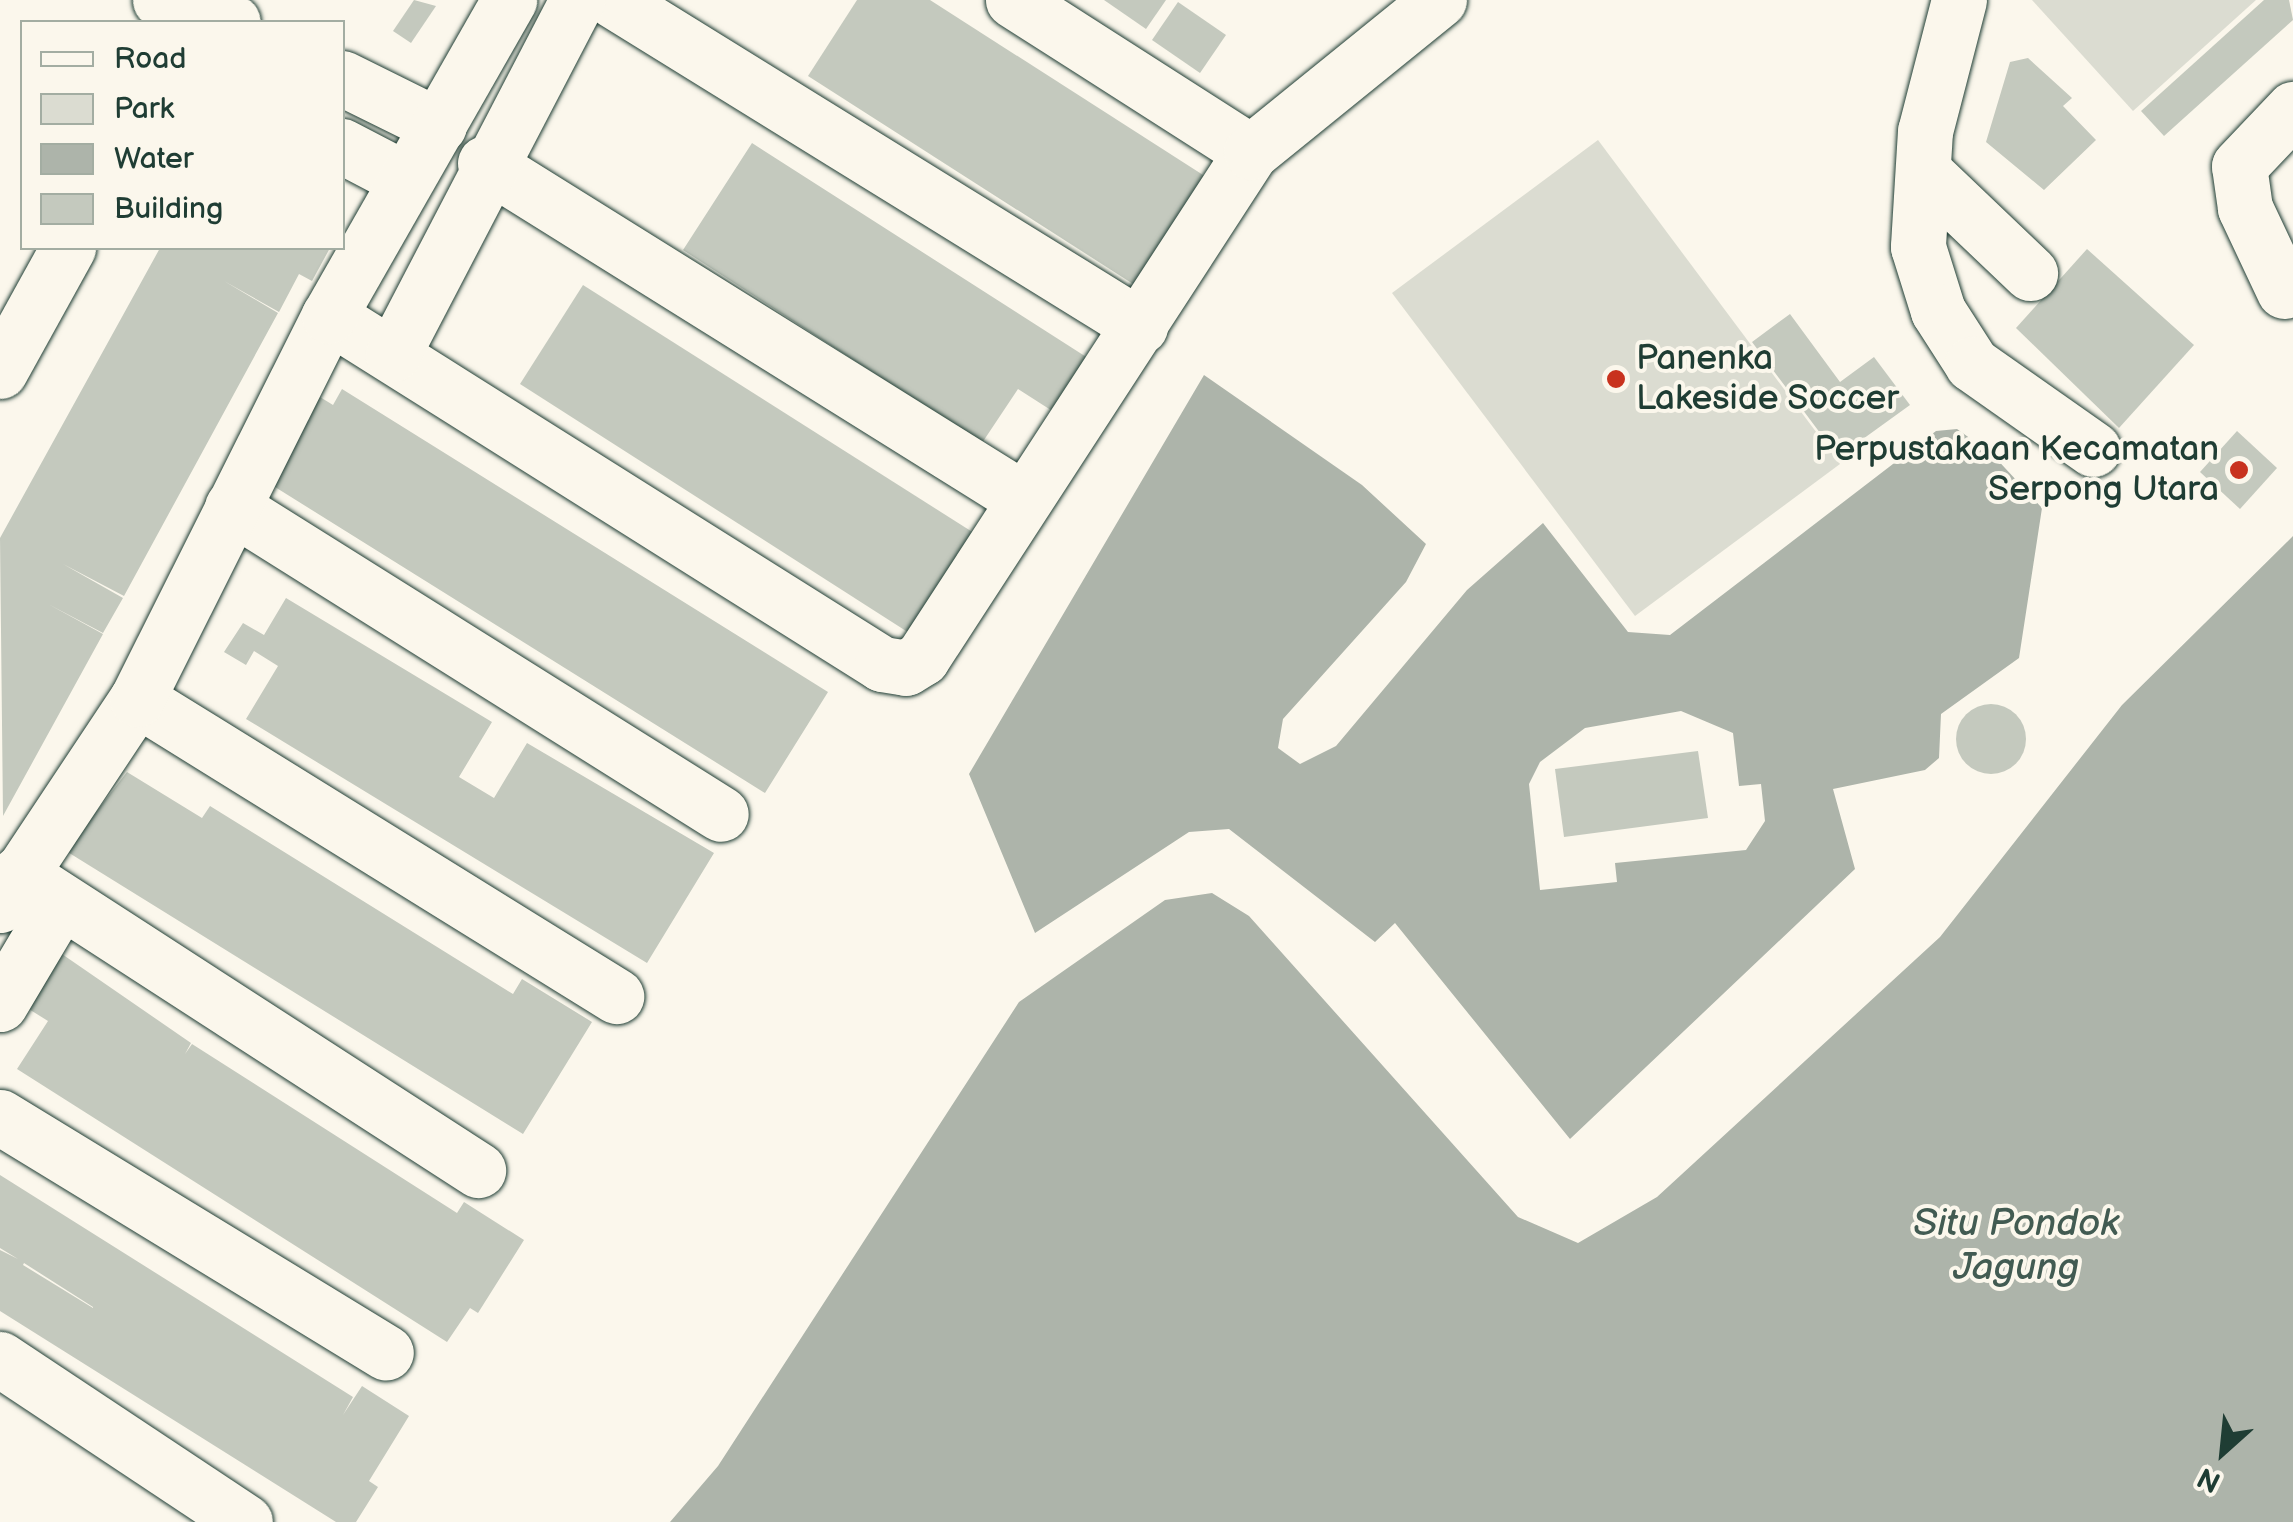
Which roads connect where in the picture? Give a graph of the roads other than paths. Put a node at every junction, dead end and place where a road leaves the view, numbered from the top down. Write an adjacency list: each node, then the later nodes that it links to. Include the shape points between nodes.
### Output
1 (159, 0): 8 (street)
2 (509, 0): 11 (street)
3 (577, 0): 14 (street)
4 (612, 0): 21 (street)
5 (1014, 0): 13 (street)
6 (1439, 0): 13 (street)
7 (1959, 0): 15 (street)
8 (220, 15)
9 (345, 79): 11 (street)
10 (2293, 109): 19 (street, via 2239,166 2246,208)
11 (439, 126): 16 (street)
12 (345, 148): 16 (street)
13 (1251, 152): 21 (street)
14 (485, 164): 22 (street); 25 (street)
15 (1923, 171): 18 (street); 24 (street, via 1918,247 1938,311 1972,364)
16 (405, 179): 20 (street)
17 (67, 250): 23 (street)
18 (2030, 273)
19 (2284, 291)
20 (329, 316): 22 (street); 26 (street)
21 (1140, 326): 25 (street)
22 (393, 354): 25 (street, via 882,664 906,668 922,658)
23 (0, 371)
24 (2093, 449)
25 (1022, 498)
26 (232, 507): 27 (street); 28 (street)
27 (138, 699): 29 (street); 30 (street)
28 (721, 814)
29 (26, 894): 31 (street); 33 (street)
30 (616, 996)
31 (0, 1004)
32 (0, 1117): 34 (street)
33 (478, 1170)
34 (386, 1353)
35 (0, 1359): 36 (street)
36 (245, 1522)

